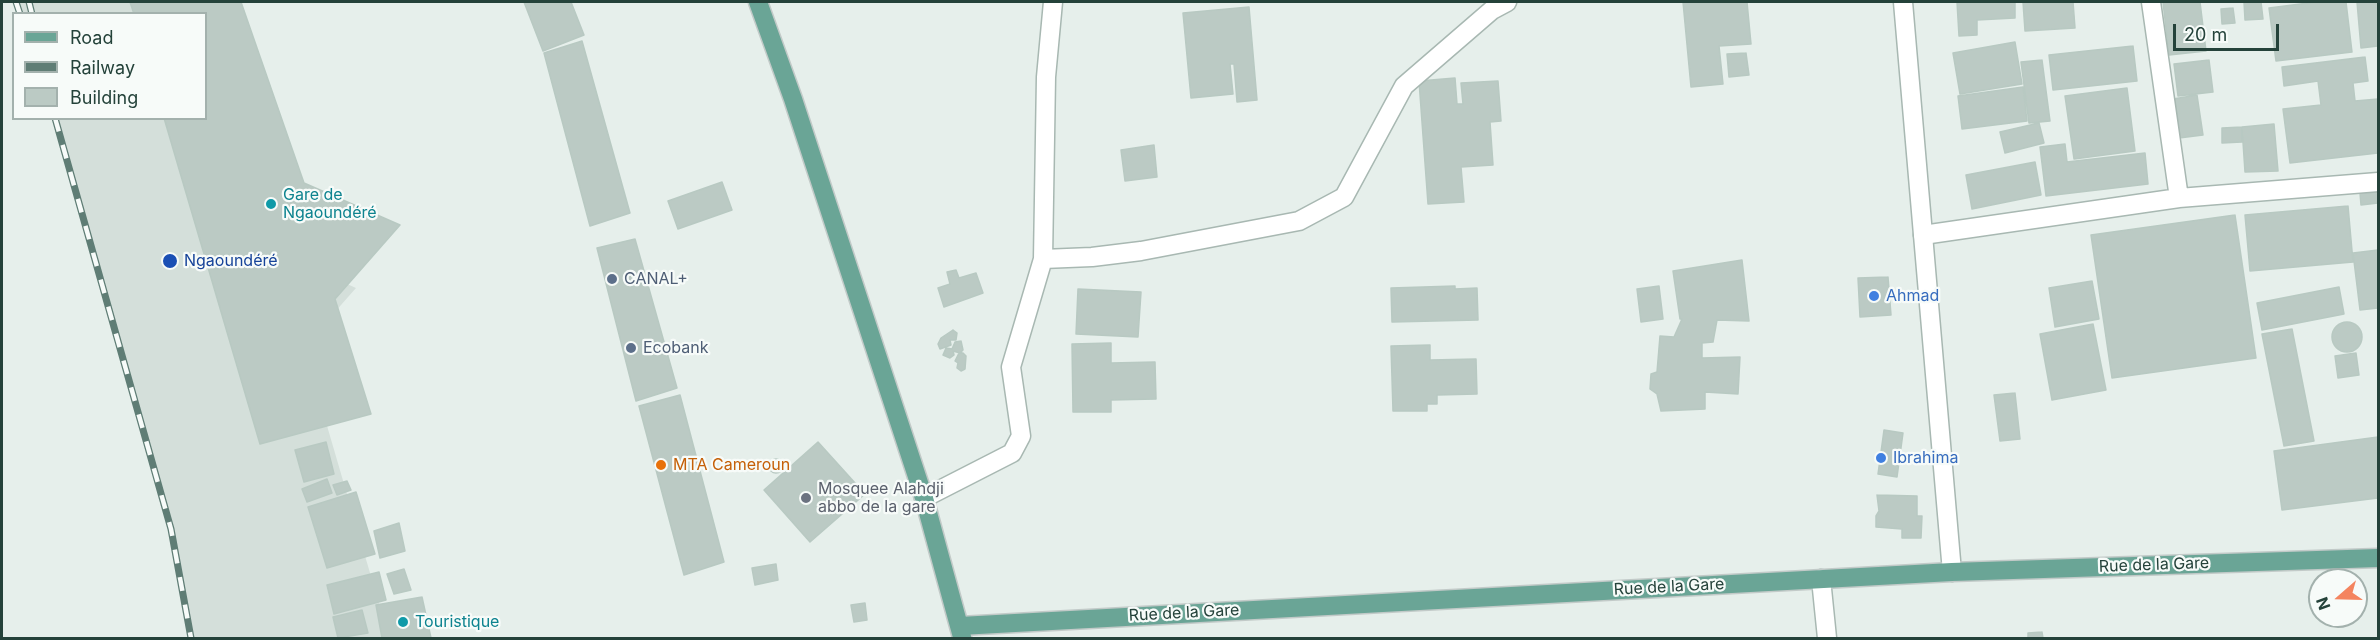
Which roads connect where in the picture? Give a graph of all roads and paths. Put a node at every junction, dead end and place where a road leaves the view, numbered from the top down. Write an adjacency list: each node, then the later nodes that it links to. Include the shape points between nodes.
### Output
1 (758, 2): 10 (main road)
2 (1053, 2): 9 (street, via 1046,77)
3 (1507, 2): 9 (street, via 1492,10 1404,86 1344,197 1299,221 1141,250)
4 (1903, 2): 8 (street)
5 (2151, 2): 7 (street)
6 (2379, 182): 7 (street)
7 (2179, 198): 8 (street)
8 (1923, 235): 12 (street)
9 (1043, 259): 10 (street, via 1011,367 1021,436 1012,453)
10 (924, 498): 14 (main road)
11 (2379, 558): 12 (main road, Rue de la Gare)
12 (1952, 572): 13 (main road, Rue de la Gare)
13 (1821, 579): 14 (main road, Rue de la Gare); 15 (street)
14 (961, 633)
15 (1827, 639)

